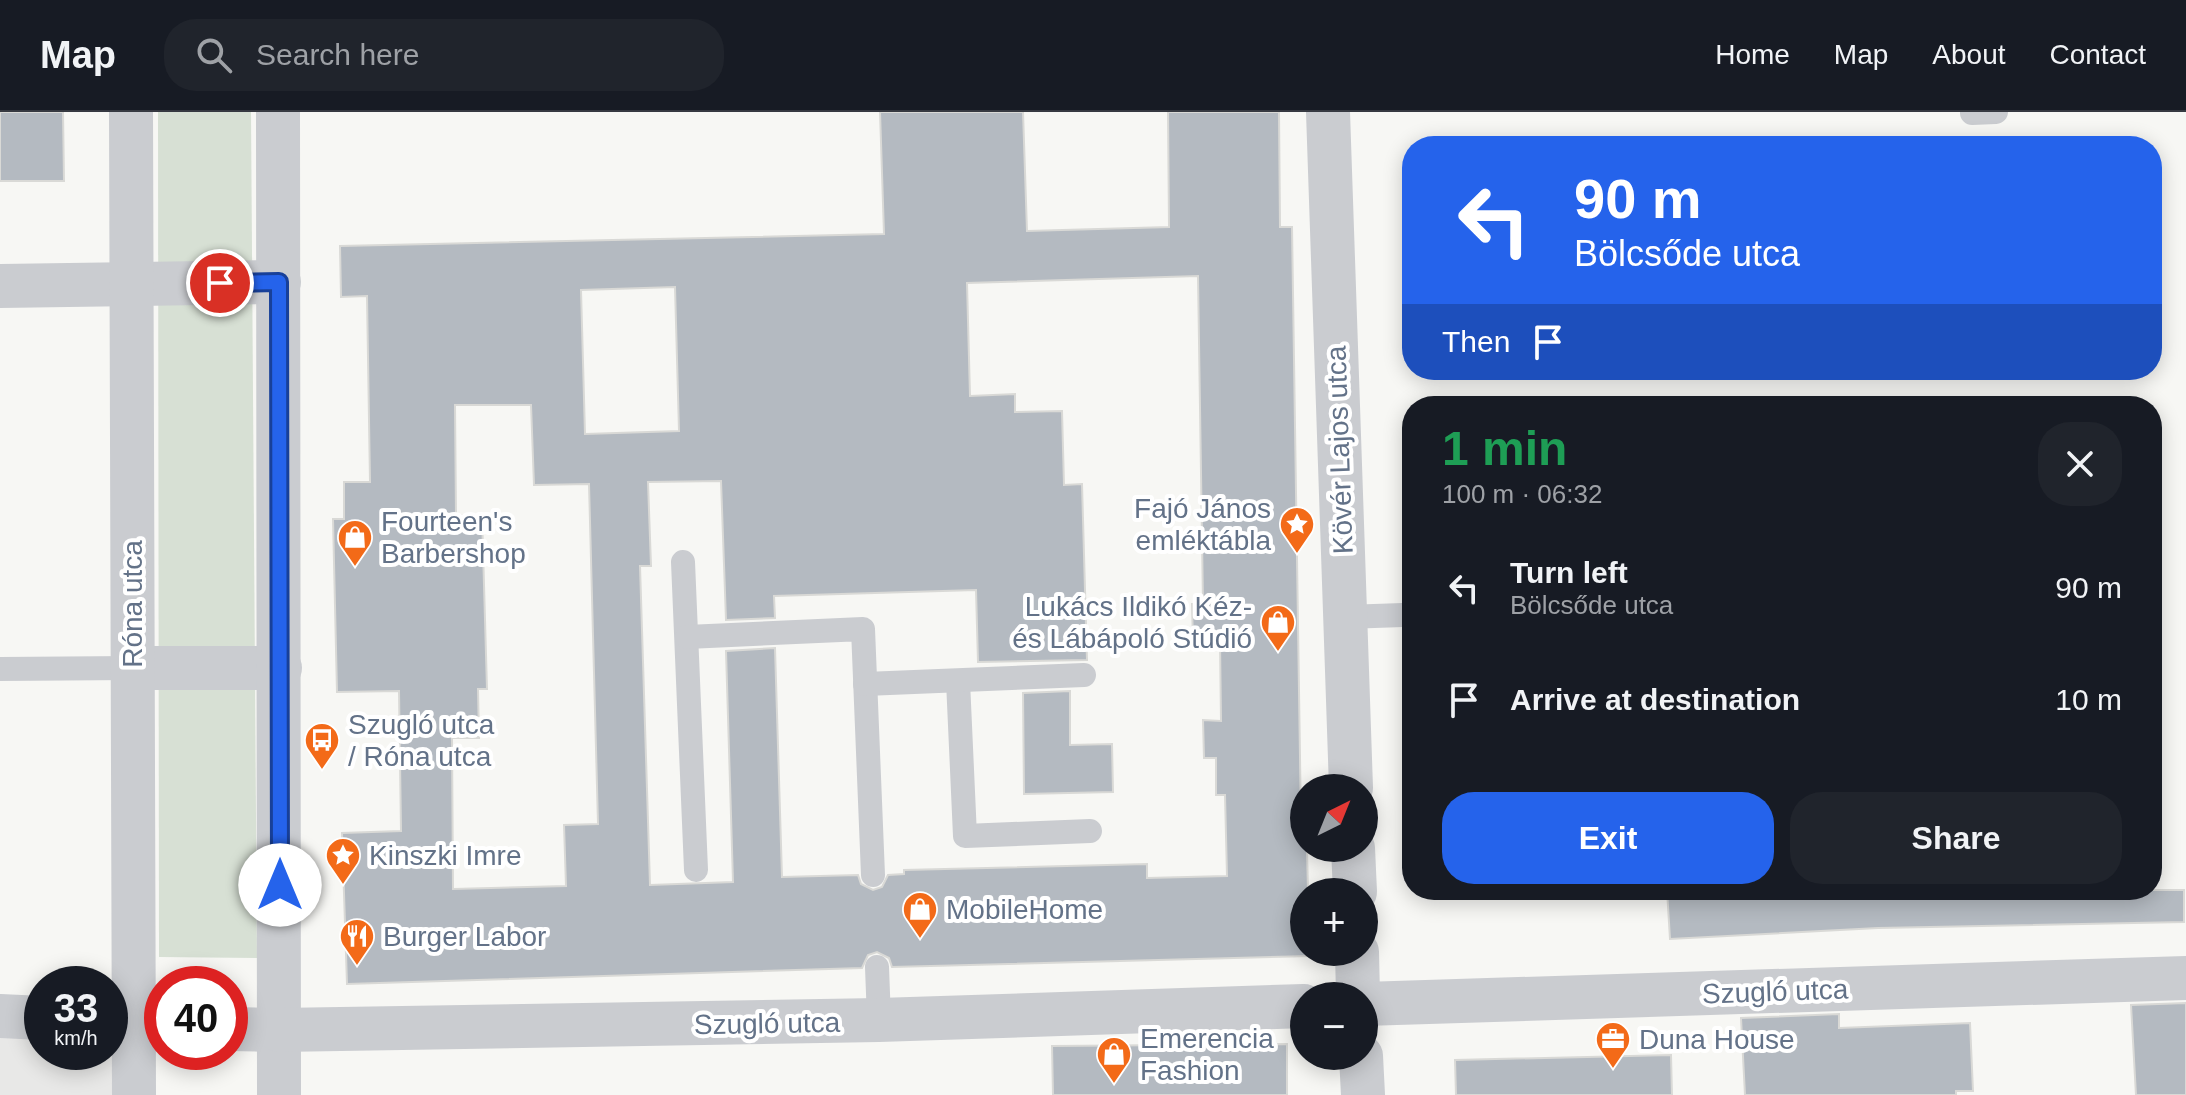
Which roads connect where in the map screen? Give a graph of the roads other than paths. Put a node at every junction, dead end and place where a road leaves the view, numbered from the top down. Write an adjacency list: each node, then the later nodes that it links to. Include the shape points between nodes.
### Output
1 (131, 112): 7 (street, Róna utca)
2 (278, 112): 6 (street)
3 (1328, 112): 11 (street, Kövér Lajos utca)
4 (1996, 112): 5 (lane)
5 (1972, 113)
6 (279, 282): 7 (street); 14 (street)
7 (131, 284): 8 (street); 13 (street, Róna utca)
8 (0, 286)
9 (683, 562): 12 (lane)
10 (1402, 615): 11 (lane)
11 (1345, 617): 19 (street, Kövér Lajos utca)
12 (687, 637): 18 (lane, via 863,629); 21 (lane)
13 (132, 668): 14 (street); 15 (lane); 30 (street, Róna utca)
14 (280, 668): 32 (street)
15 (0, 669)
16 (1084, 675): 17 (lane)
17 (958, 681): 18 (lane); 20 (lane, via 965,836)
18 (865, 684): 22 (lane)
19 (1351, 774)
20 (1090, 831)
21 (696, 870)
22 (873, 875)
23 (877, 967): 29 (lane)
24 (2186, 978): 25 (street, Szugló utca)
25 (1378, 1004)
26 (1290, 1006): 29 (street, Szugló utca)
27 (0, 1016): 28 (street)
28 (24, 1017)
29 (879, 1020): 32 (street, Szugló utca)
30 (135, 1023): 34 (street, Róna utca)
31 (248, 1029): 32 (street, Szugló utca)
32 (279, 1030): 35 (street)
33 (1362, 1070): 36 (street)
34 (134, 1095)
35 (279, 1095)
36 (1363, 1095)

